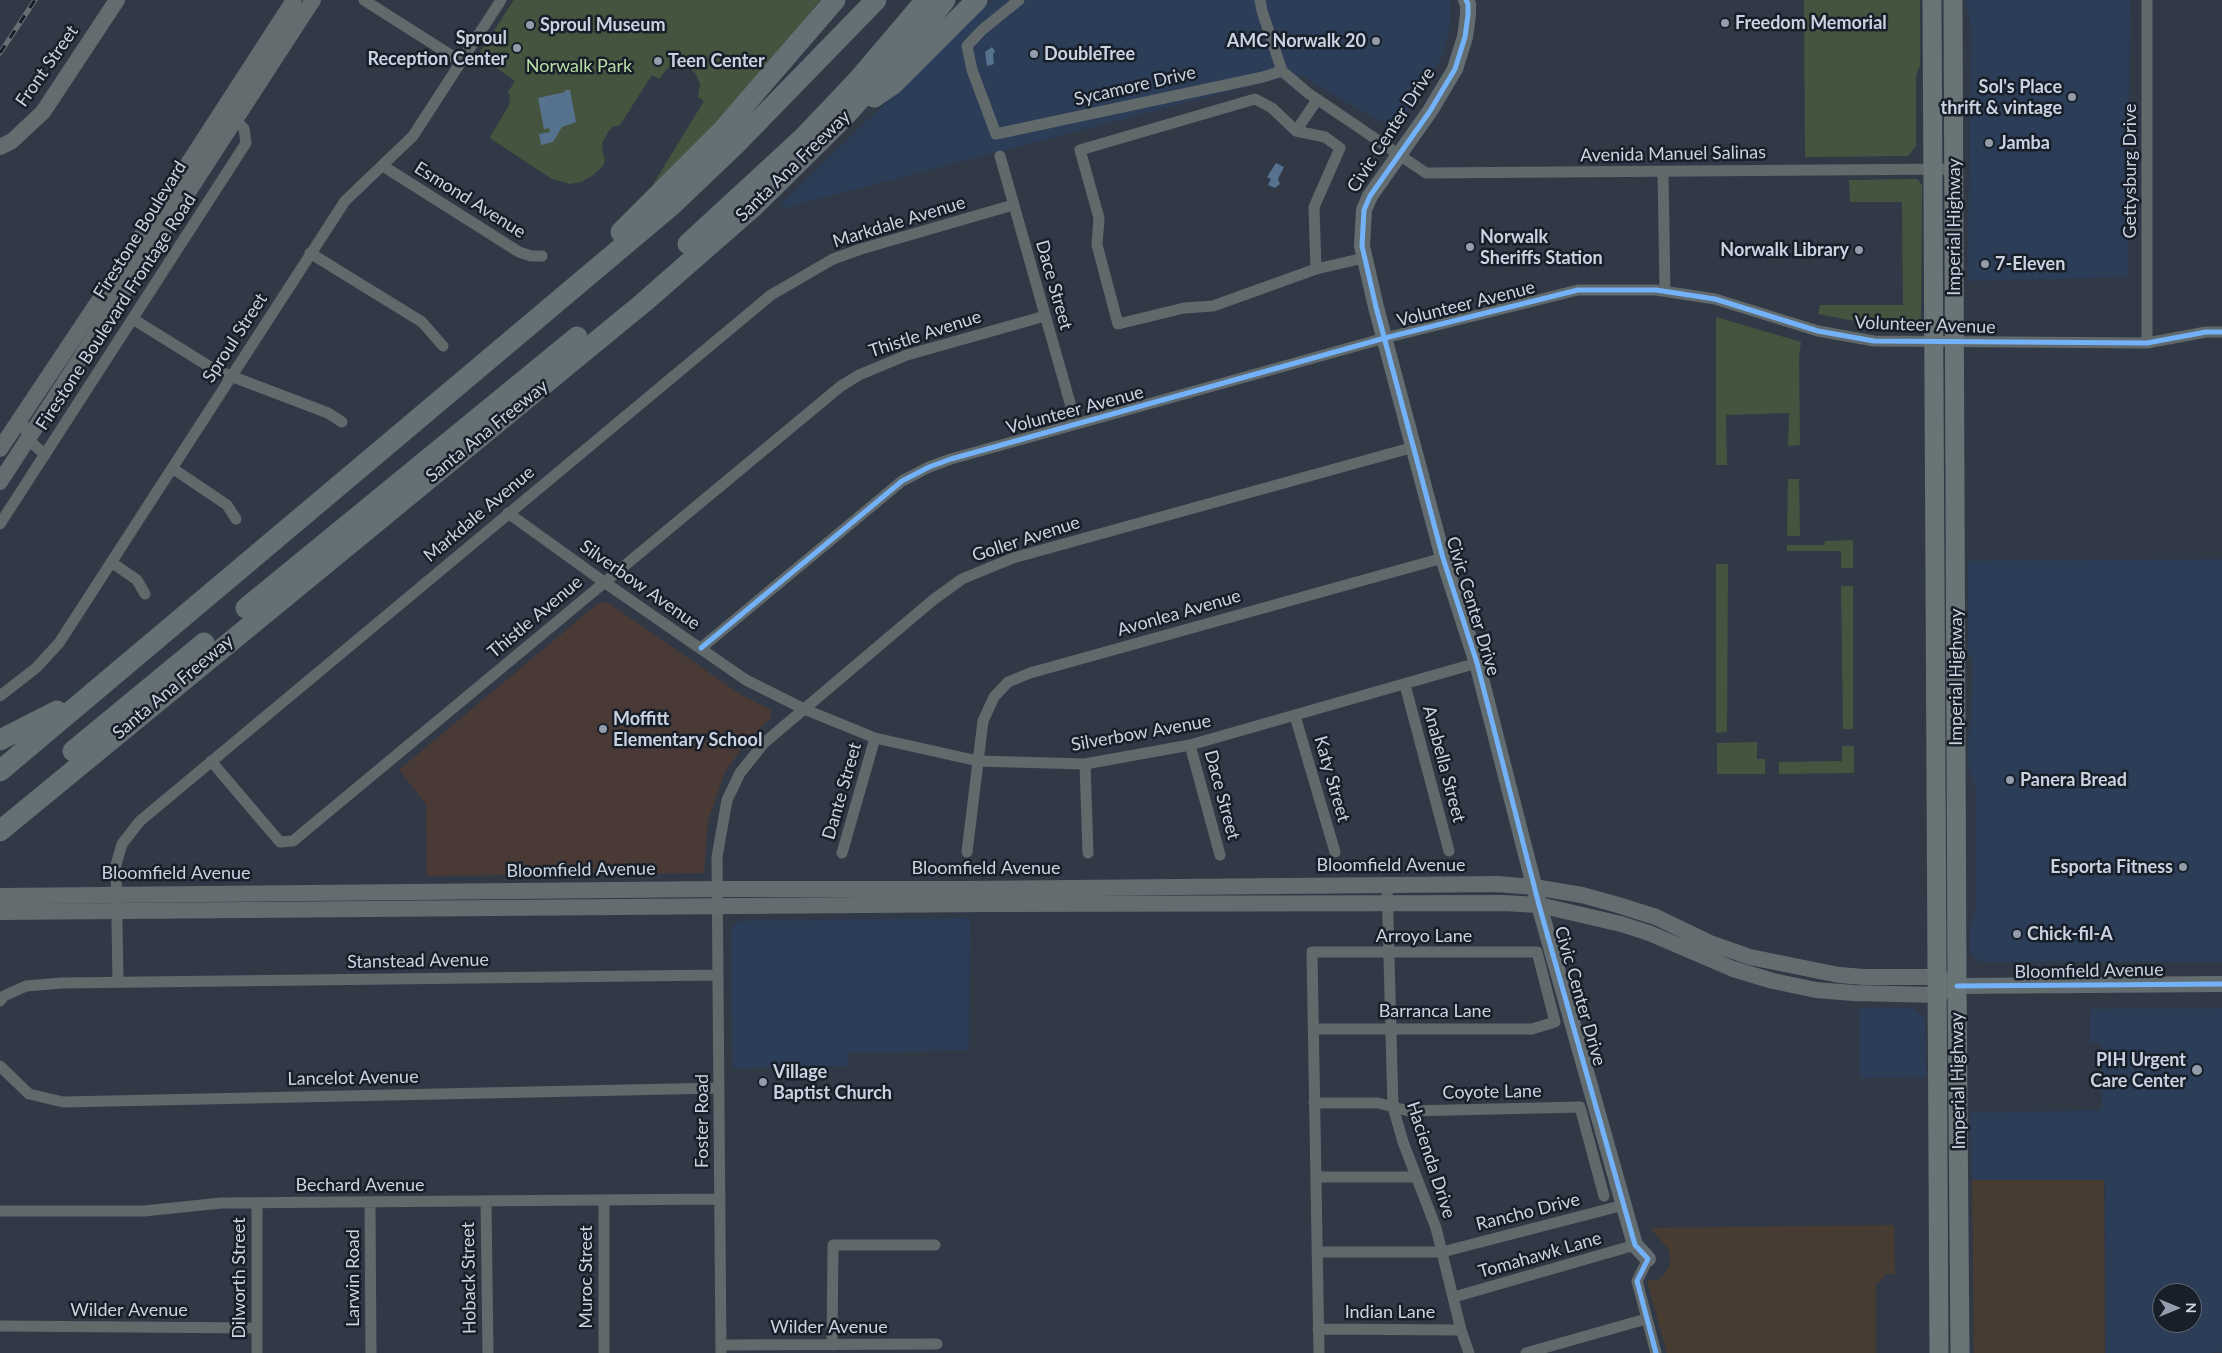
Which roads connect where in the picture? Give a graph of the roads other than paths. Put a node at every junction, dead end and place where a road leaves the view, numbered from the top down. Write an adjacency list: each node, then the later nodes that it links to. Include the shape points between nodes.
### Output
1 (117, 0): 23 (main road, Front Street, via 43,112 12,141)
2 (294, 0): 46 (main road, Firestone Boulevard)
3 (313, 0): 21 (main road, Firestone Boulevard)
4 (364, 0): 17 (street)
5 (501, 0): 17 (street, Sproul Street)
6 (835, 0): 38 (highway, via 722,131)
7 (876, 0): 38 (highway, via 672,205)
8 (926, 0): 82 (highway, via 804,137 654,274)
9 (945, 0): 20 (highway, Santa Ana Freeway)
10 (977, 0): 20 (highway, via 893,84)
11 (1019, 0): 18 (street, Sycamore Drive, via 967,46 972,70 996,134 1263,77)
12 (1260, 0): 18 (street)
13 (1932, 0): 27 (main road, Imperial Highway)
14 (1953, 0): 28 (main road, Imperial Highway)
15 (2147, 0): 43 (street, Gettysburg Drive)
16 (1469, 1): 24 (main road, Civic Center Drive, via 1465,36 1455,69)
17 (460, 61): 26 (street, Sproul Street, via 413,136)
18 (1282, 70): 19 (street, Avenida Manuel Salinas)
19 (1317, 100): 22 (street); 24 (street, Avenida Manuel Salinas)
20 (843, 118): 79 (highway, Santa Ana Freeway, via 754,206 642,302)
21 (235, 119): 37 (street, Firestone Boulevard Frontage Road, via 244,129 246,143); 50 (main road, Firestone Boulevard)
22 (1296, 131): 34 (street, via 1326,137 1340,148 1314,207); 34 (street, via 1272,108 1255,99 1080,150 1099,218 1097,245 1118,324 1184,308 1213,306)
23 (0, 147)
24 (1398, 155): 29 (street, Avenida Manuel Salinas, via 1430,174); 33 (main road, Civic Center Drive, via 1372,192 1364,210)
25 (1000, 156): 30 (street, Dace Street)
26 (383, 166): 31 (street, Sproul Street, via 344,201); 32 (street, Esmond Avenue, via 519,252)
27 (1933, 169): 28 (street, Avenida Manuel Salinas); 29 (street, Avenida Manuel Salinas); 41 (main road, Imperial Highway)
28 (1954, 169): 42 (main road, Imperial Highway)
29 (1664, 172): 35 (street)
30 (1013, 205): 36 (street, Dace Street); 58 (street, Markdale Avenue, via 833,259 771,295)
31 (310, 253): 44 (street, via 422,322); 45 (street, Sproul Street)
32 (542, 256)
33 (1364, 258): 34 (street); 40 (main road, Civic Center Drive)
34 (1316, 269)
35 (1665, 291): 40 (street, Volunteer Avenue, via 1578,290); 41 (street, Volunteer Avenue, via 1715,299 1836,335 1874,341)
36 (1044, 316): 49 (street, Dace Street); 63 (street, Thistle Avenue, via 906,355 841,386)
37 (133, 319): 45 (street, via 215,370); 53 (street, Firestone Boulevard Frontage Road)
38 (526, 329): 70 (highway)
39 (2222, 332): 43 (street, Volunteer Avenue)
40 (1385, 338): 49 (street, Volunteer Avenue); 51 (main road, Civic Center Drive)
41 (1934, 342): 42 (street, Volunteer Avenue); 47 (main road, Imperial Highway)
42 (1954, 342): 43 (street, Volunteer Avenue); 57 (main road, Imperial Highway)
43 (2147, 343)
44 (443, 346)
45 (232, 376): 48 (street, via 328,413); 54 (street, Sproul Street)
46 (21, 419): 50 (street); 52 (main road, Firestone Boulevard)
47 (1934, 420): 56 (main road, Imperial Highway); 57 (main road, via 1943,450 1944,490)
48 (342, 422)
49 (1076, 424): 66 (street, Volunteer Avenue, via 951,459 902,481)
50 (28, 440): 53 (street); 55 (main road, Firestone Boulevard)
51 (1414, 447): 61 (main road, Civic Center Drive); 71 (street, Goller Avenue, via 1013,558 962,579)
52 (0, 449)
53 (45, 455): 60 (street, Firestone Boulevard Frontage Road)
54 (172, 468): 59 (street, via 227,505); 62 (street, Sproul Street)
55 (0, 482)
56 (1934, 496): 65 (main road, via 1944,527 1946,594); 81 (main road, Imperial Highway)
57 (1955, 498): 65 (main road, Imperial Highway)
58 (508, 513): 63 (street, Silverbow Avenue); 77 (street, Markdale Avenue)
59 (236, 519)
60 (0, 524)
61 (1443, 558): 67 (main road, Civic Center Drive); 76 (street, Avonlea Avenue, via 1030,673 1008,682 994,697 983,721)
62 (111, 562): 64 (street, via 137,580); 69 (street, Sproul Street, via 59,643 36,668)
63 (604, 582): 66 (street, Silverbow Avenue); 77 (street, Thistle Avenue, via 293,841 280,842)
64 (145, 594)
65 (1955, 601): 97 (main road, Imperial Highway)
66 (701, 648): 71 (street, Silverbow Avenue, via 746,680)
67 (1477, 663): 68 (street, Silverbow Avenue); 93 (main road, Civic Center Drive)
68 (1405, 685): 72 (street, Silverbow Avenue); 85 (street, Anabella Street)
69 (0, 696)
70 (87, 697): 74 (highway); 80 (highway)
71 (804, 709): 73 (street, Silverbow Avenue); 94 (street, Goller Avenue, via 764,743 740,773 727,800 717,857)
72 (1295, 716): 75 (street, Silverbow Avenue); 87 (street, Katy Street)
73 (875, 738): 76 (street, Silverbow Avenue); 88 (street, Dante Street)
74 (0, 740)
75 (1190, 745): 78 (street, Silverbow Avenue); 90 (street, Dace Street)
76 (978, 760): 78 (street, Silverbow Avenue); 86 (street, Avonlea Avenue)
77 (211, 761): 96 (street, Markdale Avenue, via 130,832 122,844 116,865)
78 (1084, 764): 89 (street)
79 (72, 770): 83 (highway, Santa Ana Freeway); 84 (highway)
80 (0, 771)
81 (1935, 794): 97 (main road, via 1944,797 1948,858); 115 (main road, Imperial Highway)
82 (0, 812)
83 (0, 831)
84 (0, 846)
85 (1449, 851)
86 (967, 852)
87 (1335, 852)
88 (842, 853)
89 (1088, 853)
90 (1220, 855)
91 (1387, 884): 92 (main road, Bloomfield Avenue); 93 (main road, Bloomfield Avenue); 101 (street, Hacienda Drive)
92 (1300, 885): 100 (main road, Bloomfield Avenue); 102 (main road)
93 (1534, 887): 103 (main road, Civic Center Drive); 108 (main road, Bloomfield Avenue, via 1582,895 1636,910)
94 (718, 888): 95 (main road, Bloomfield Avenue); 99 (main road, Bloomfield Avenue); 105 (street, Foster Road)
95 (606, 890): 96 (main road, Bloomfield Avenue); 104 (main road)
96 (116, 894): 98 (main road, Bloomfield Avenue); 106 (street, Markdale Avenue)
97 (1956, 895): 116 (main road, Imperial Highway)
98 (0, 896)
99 (831, 897): 100 (main road, Bloomfield Avenue); 105 (main road, Bloomfield Avenue)
100 (963, 897): 102 (main road, Bloomfield Avenue)
101 (1387, 904): 102 (main road, Bloomfield Avenue); 103 (main road, Bloomfield Avenue); 109 (street, Hacienda Drive)
102 (1300, 905)
103 (1539, 905): 108 (main road, Bloomfield Avenue); 133 (main road, Civic Center Drive)
104 (606, 906): 105 (main road, Bloomfield Avenue); 106 (main road, Bloomfield Avenue)
105 (718, 907): 112 (street, Foster Road)
106 (116, 910): 107 (main road, Bloomfield Avenue); 113 (street, Markdale Avenue)
107 (0, 912)
108 (1696, 945): 110 (main road, Bloomfield Avenue); 111 (main road, Bloomfield Avenue)
109 (1390, 954): 118 (street, Arroyo Lane, via 1537,952); 119 (street, Arroyo Lane, via 1312,952); 120 (street, Hacienda Drive)
110 (1741, 971): 111 (main road, via 1751,966 1816,980); 115 (main road, Bloomfield Avenue, via 1816,990)
111 (1839, 974): 115 (main road, Bloomfield Avenue)
112 (718, 975): 113 (street, Stanstead Avenue); 122 (street, Foster Road)
113 (118, 981): 117 (street, Stanstead Avenue, via 26,986)
114 (2222, 984): 116 (main road, Bloomfield Avenue)
115 (1936, 986): 116 (main road, Bloomfield Avenue); 157 (main road, Imperial Highway)
116 (1957, 986): 158 (main road, Imperial Highway)
117 (0, 1001)
118 (1556, 1022): 120 (street, Barranca Lane, via 1532,1029)
119 (1313, 1029): 120 (street, Barranca Lane); 123 (street)
120 (1390, 1029): 124 (street, Hacienda Drive)
121 (0, 1066): 122 (street, Lancelot Avenue, via 29,1094 63,1102)
122 (719, 1088): 128 (street, Foster Road)
123 (1314, 1103): 124 (street, Coyote Lane, via 1378,1103); 125 (street)
124 (1393, 1107): 126 (street, Hacienda Drive); 127 (street, Coyote Lane, via 1409,1111 1580,1107)
125 (1316, 1177): 126 (street); 137 (street)
126 (1416, 1177): 138 (street, Hacienda Drive)
127 (1604, 1196)
128 (720, 1199): 129 (street, Bechard Avenue); 148 (street, Foster Road)
129 (604, 1201): 130 (street, Bechard Avenue); 152 (street, Muroc Street)
130 (486, 1202): 132 (street, Bechard Avenue); 151 (street, Hoback Street)
131 (257, 1203): 132 (street, Bechard Avenue); 134 (street, Bechard Avenue, via 221,1203 144,1211); 143 (street, Dilworth Street)
132 (370, 1203): 150 (street, Larwin Road)
133 (1624, 1205): 136 (main road, Civic Center Drive); 138 (street, Rancho Drive)
134 (0, 1211)
135 (935, 1245): 147 (street, via 833,1245)
136 (1635, 1245): 139 (main road, Civic Center Drive); 140 (street, Tomahawk Lane)
137 (1317, 1252): 138 (street, Rancho Drive); 144 (street)
138 (1442, 1252): 140 (street, Hacienda Drive)
139 (1648, 1259): 141 (street, via 1637,1281)
140 (1454, 1297): 145 (street, Hacienda Drive)
141 (1646, 1319): 155 (street); 156 (street)
142 (0, 1326): 143 (street, Wilder Avenue)
143 (257, 1328): 149 (street, Dilworth Street)
144 (1318, 1329): 145 (street, Indian Lane); 153 (street)
145 (1461, 1330): 154 (street, Hacienda Drive)
146 (938, 1344): 147 (street, Wilder Avenue)
147 (832, 1345): 148 (street, Wilder Avenue)
148 (721, 1349)
149 (257, 1353)
150 (371, 1353)
151 (488, 1353)
152 (604, 1353)
153 (1319, 1353)
154 (1469, 1353)
155 (1526, 1353)
156 (1656, 1353)
157 (1939, 1353)
158 (1960, 1353)

